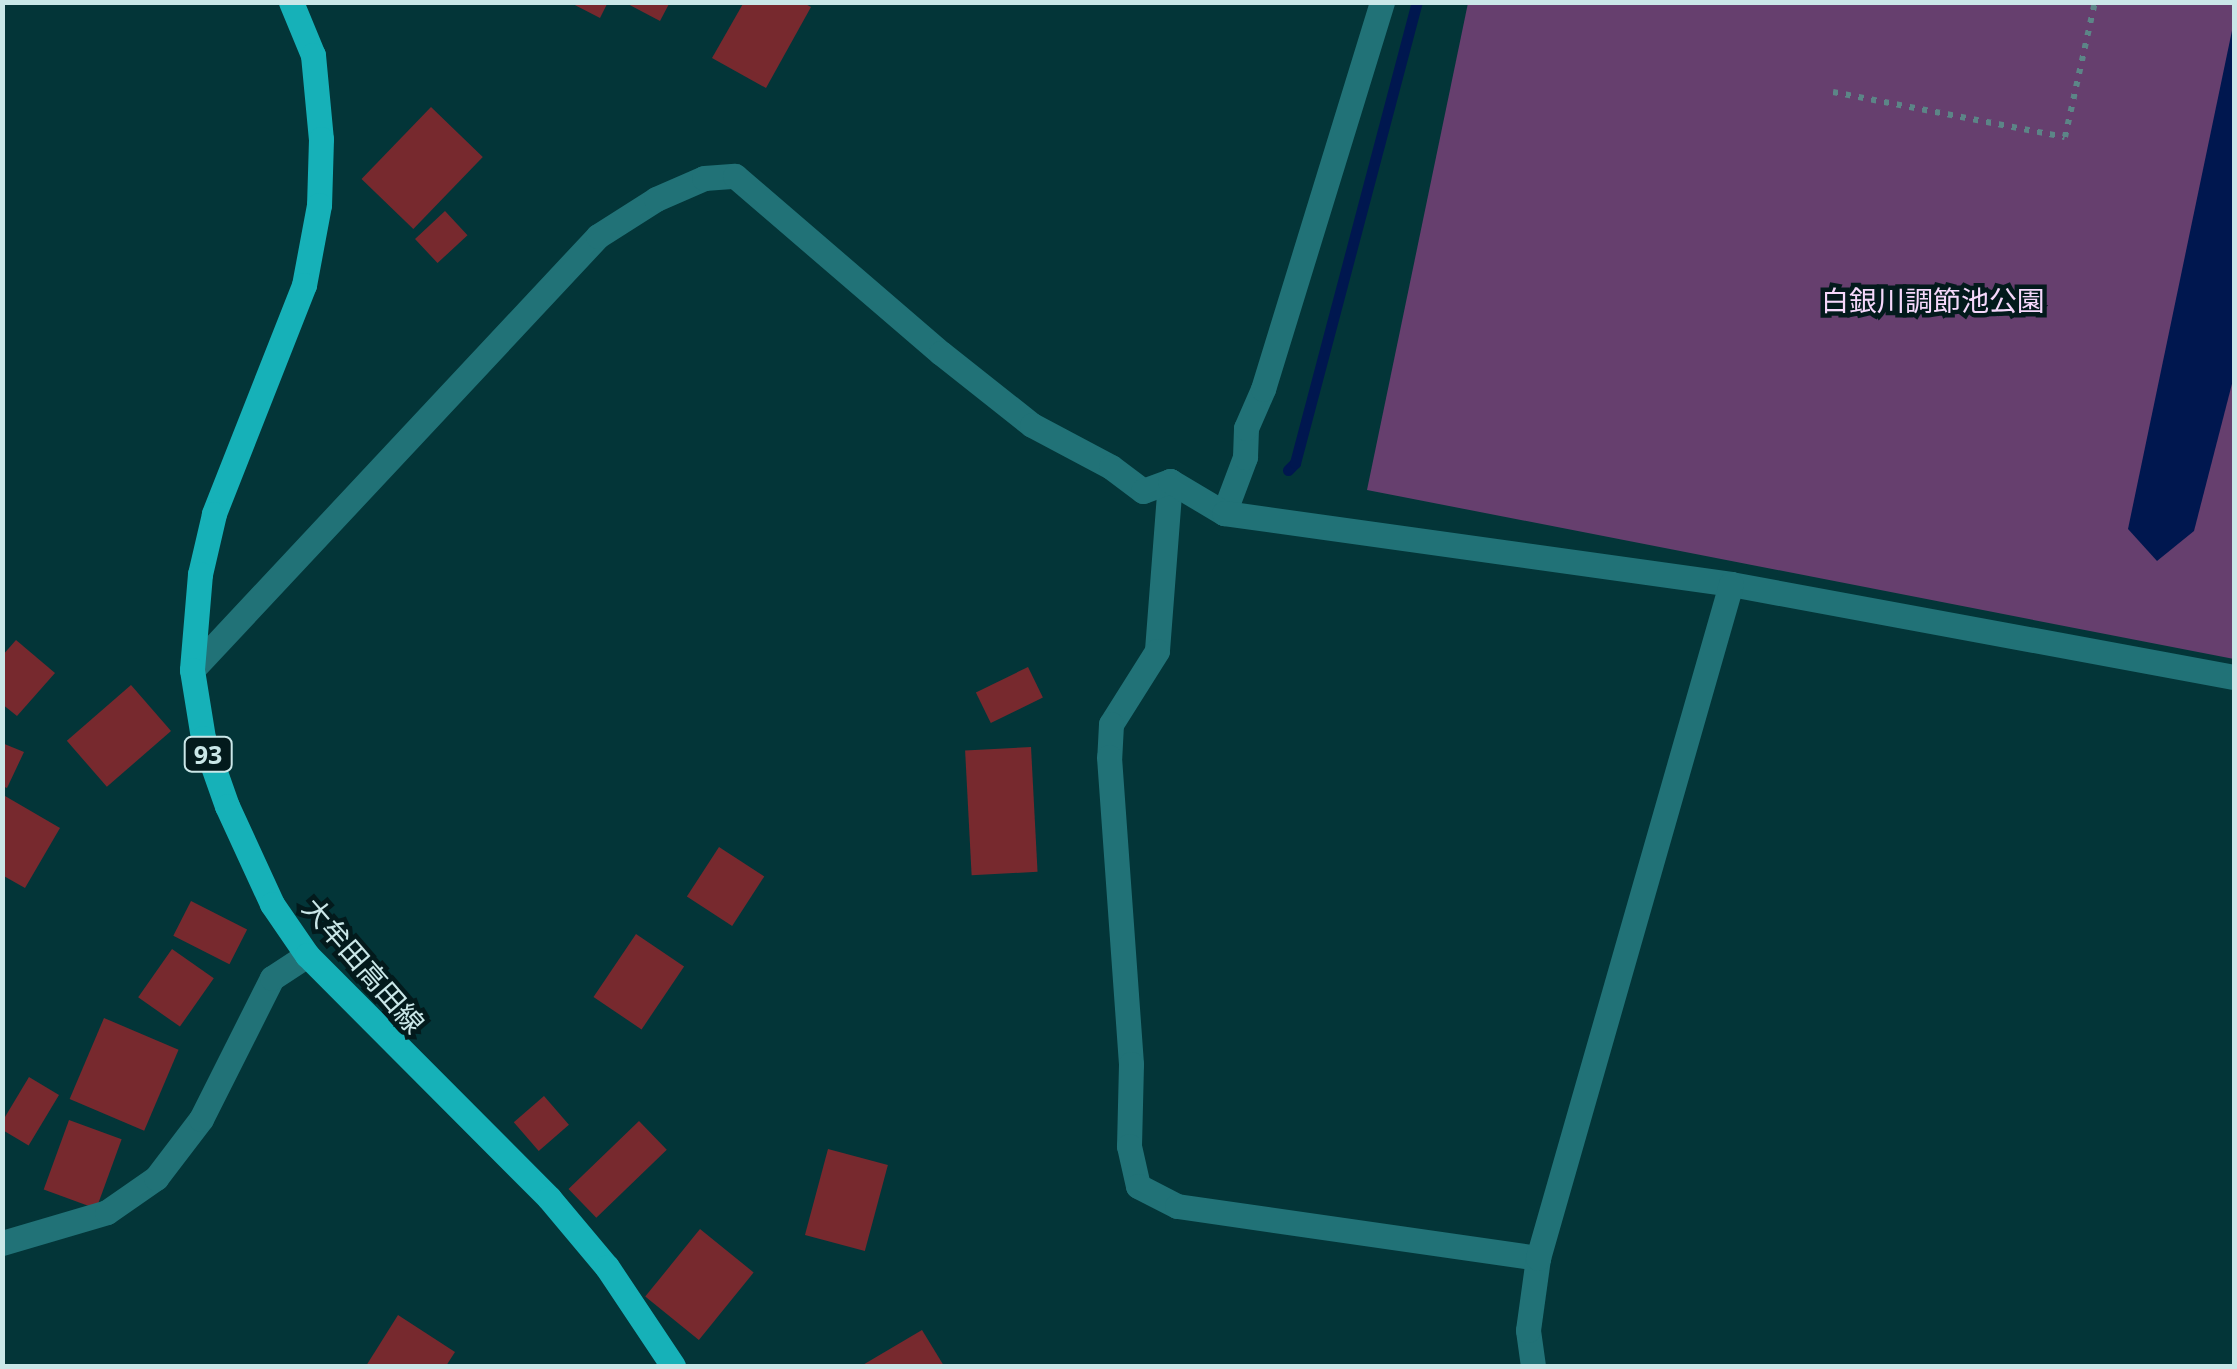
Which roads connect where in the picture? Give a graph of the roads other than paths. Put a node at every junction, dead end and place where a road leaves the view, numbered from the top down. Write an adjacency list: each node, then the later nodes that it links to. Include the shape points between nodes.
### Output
1 (291, 2): 6 (main road, 大牟田高田線 / 93, via 312,55 321,140 319,205 304,285 214,514 200,574)
2 (1382, 2): 4 (street)
3 (1170, 481): 4 (street); 6 (street, via 1143,490 1032,424 940,354 736,176 704,178 656,198 598,236); 10 (street, via 1158,651 1111,724 1108,757 1131,1064 1129,1146 1138,1186 1177,1206)
4 (1224, 513): 5 (street)
5 (1731, 584): 7 (street); 10 (street)
6 (192, 670): 8 (main road, 大牟田高田線 / 93, via 203,738 227,806 272,904)
7 (2234, 677)
8 (308, 955): 9 (street, via 272,978 201,1119 156,1178 107,1212); 11 (main road, 大牟田高田線 / 93, via 548,1198 607,1267)
9 (2, 1243)
10 (1538, 1258): 12 (street, via 1528,1330)
11 (674, 1366)
12 (1532, 1366)

